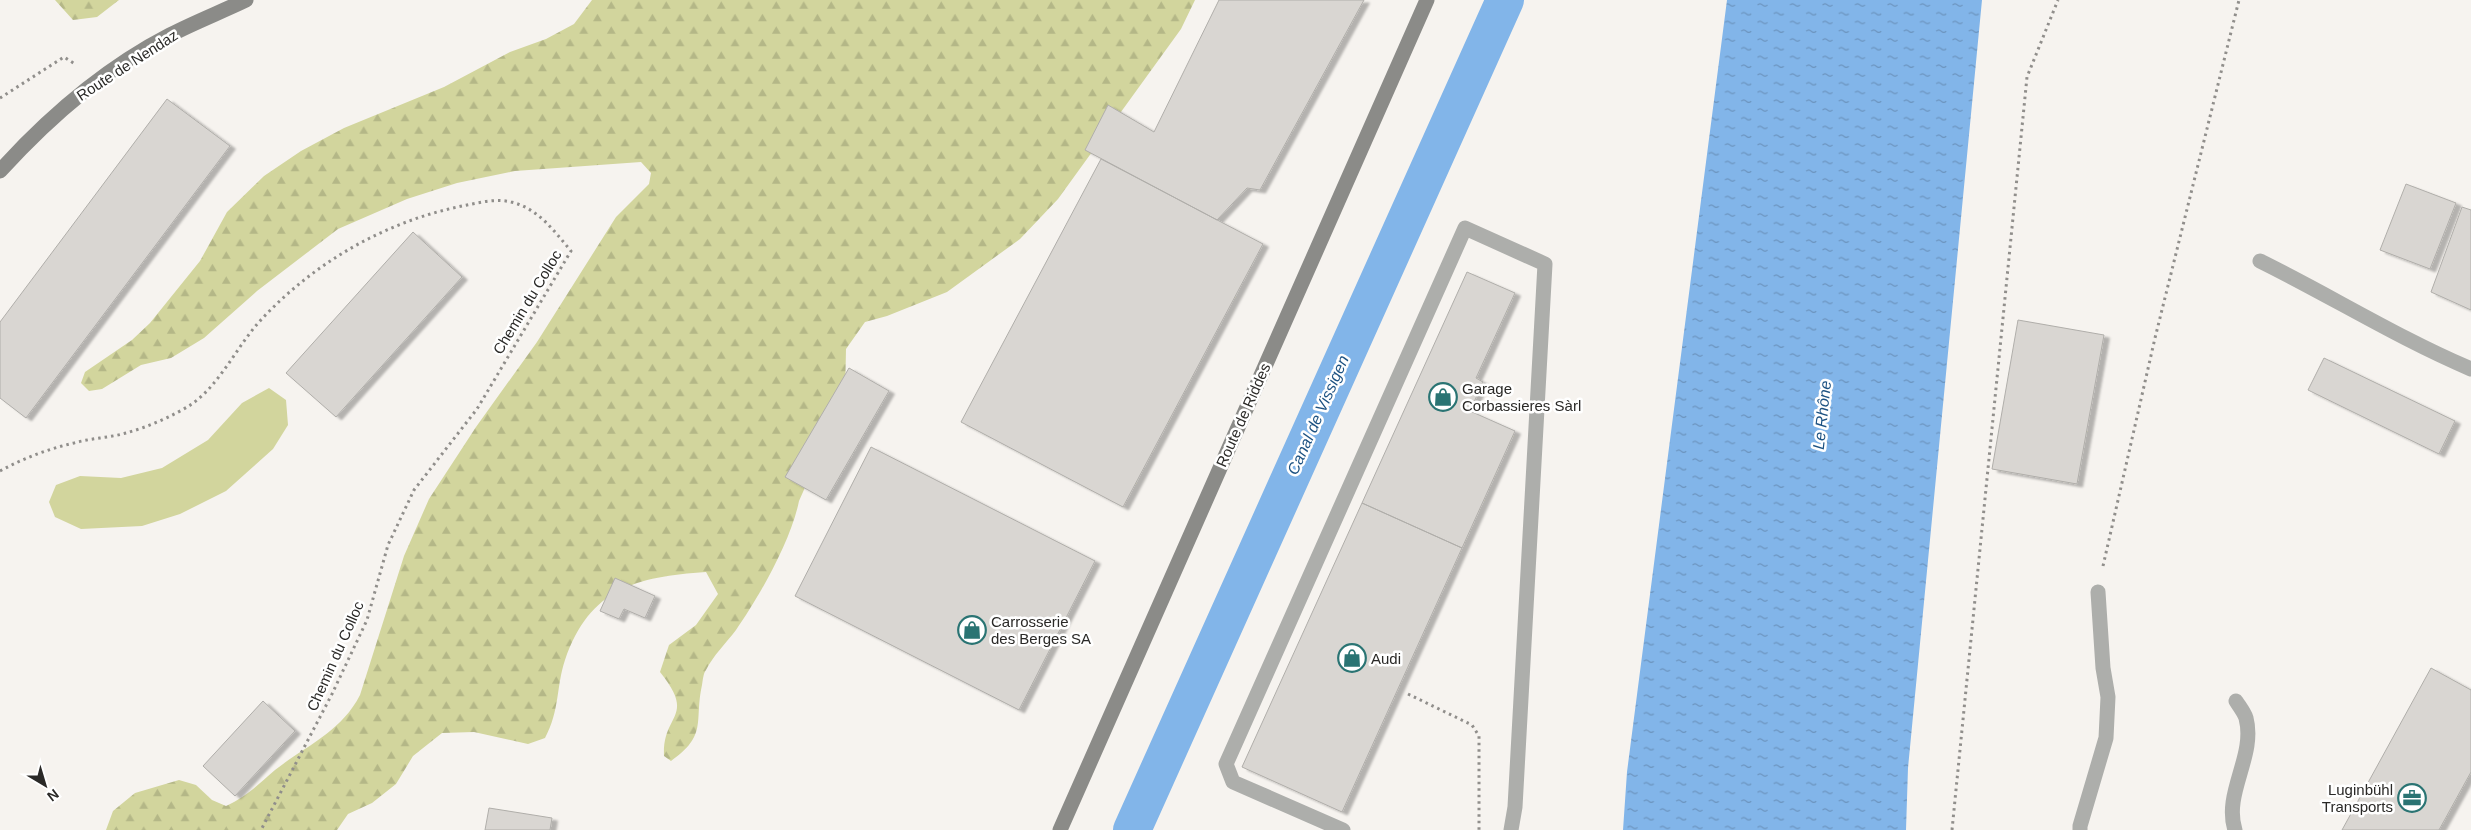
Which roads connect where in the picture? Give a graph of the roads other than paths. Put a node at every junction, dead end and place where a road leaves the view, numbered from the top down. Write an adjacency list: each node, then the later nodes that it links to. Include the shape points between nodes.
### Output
1 (246, 0): 3 (street, Route de Nendaz, via 169,35 98,80 67,103)
2 (1427, 0): 8 (street, Route de Riddes)
3 (0, 171)
4 (2260, 261): 5 (lane, via 2421,347)
5 (2471, 369)
6 (2098, 592): 11 (lane, via 2102,668 2108,697 2106,738)
7 (2236, 701): 12 (lane, via 2246,717 2248,746 2231,818)
8 (1060, 830)
9 (1343, 830): 10 (lane, via 1233,782 1226,764 1465,228 1545,264)
10 (1512, 830)
11 (2080, 830)
12 (2235, 830)

